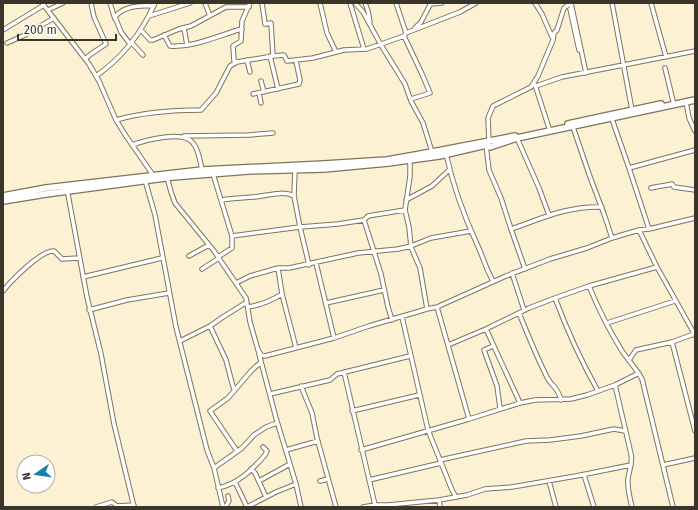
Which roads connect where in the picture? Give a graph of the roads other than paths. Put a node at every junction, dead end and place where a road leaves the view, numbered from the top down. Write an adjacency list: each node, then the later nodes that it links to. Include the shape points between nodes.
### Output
1 (63, 3): 24 (street)
2 (92, 3): 48 (street, via 94,17 106,44)
3 (110, 3): 28 (street)
4 (190, 3): 25 (street)
5 (206, 3): 26 (street)
6 (262, 3): 46 (street, via 265,24 271,23)
7 (320, 3): 44 (street, via 327,33)
8 (350, 3): 42 (street)
9 (355, 3): 29 (street)
10 (365, 3): 29 (street)
11 (396, 3): 36 (street)
12 (442, 3): 20 (street)
13 (476, 3): 32 (street, via 427,26)
14 (535, 3): 37 (street)
15 (612, 3): 52 (street)
16 (651, 3): 47 (street)
17 (43, 4): 24 (street); 33 (street)
18 (141, 4): 19 (street); 28 (street, via 124,10)
19 (154, 4): 25 (street)
20 (431, 4): 32 (street)
21 (570, 4): 37 (street, via 564,8); 55 (street)
22 (227, 5): 23 (street); 26 (street)
23 (250, 5): 31 (street, via 242,21)
24 (48, 10): 27 (street)
25 (149, 16): 34 (street)
26 (210, 16): 30 (street)
27 (54, 18): 38 (street); 48 (street)
28 (115, 20): 39 (street)
29 (370, 25): 41 (street)
30 (184, 28): 35 (street); 40 (street)
31 (242, 29): 40 (street); 51 (street, via 241,41 233,46 234,61)
32 (414, 29): 36 (street)
33 (3, 30)
34 (141, 30): 35 (street, via 150,40); 39 (street)
35 (164, 35): 40 (street, via 170,46)
36 (405, 35): 41 (street); 63 (street, via 430,93)
37 (553, 40): 58 (street)
38 (7, 43)
39 (131, 43): 45 (street); 56 (street)
40 (187, 45)
41 (381, 45): 42 (street); 63 (street, via 402,79)
42 (364, 49): 44 (street)
43 (695, 51): 47 (street)
44 (336, 52): 50 (street)
45 (142, 55)
46 (272, 56): 49 (street); 50 (street, via 284,54 288,61); 59 (street)
47 (666, 57): 52 (street)
48 (85, 59): 56 (street)
49 (247, 60): 51 (street); 54 (street)
50 (296, 61): 59 (street, via 299,84)
51 (237, 62): 70 (street, via 230,66 216,93 200,110 135,114)
52 (623, 66): 55 (street); 68 (street)
53 (665, 68): 65 (street)
54 (250, 72)
55 (586, 73): 58 (street)
56 (96, 76): 70 (street)
57 (261, 81): 60 (street)
58 (534, 86): 72 (street); 78 (street, via 493,106 488,118)
59 (278, 89): 60 (street)
60 (262, 92): 61 (street); 67 (street)
61 (253, 94)
62 (695, 97): 65 (main road)
63 (410, 100): 80 (street, via 423,123)
64 (695, 100): 66 (main road)
65 (673, 102): 68 (main road)
66 (686, 102): 69 (main road); 73 (street)
67 (261, 104)
68 (632, 110): 72 (main road)
69 (612, 119): 71 (main road); 83 (street)
70 (116, 120): 77 (street)
71 (573, 126): 76 (main road); 99 (street)
72 (549, 128): 78 (main road)
73 (695, 131)
74 (273, 133): 75 (street)
75 (184, 136): 77 (street); 84 (street, via 193,142 198,150)
76 (517, 138): 78 (main road); 101 (street, via 540,188)
77 (132, 145): 88 (street)
78 (488, 145): 80 (main road, via 473,143); 81 (main road); 105 (street, via 488,170 501,198)
79 (695, 150): 83 (street)
80 (432, 152): 84 (main road, via 352,163)
81 (446, 154): 82 (main road); 86 (street)
82 (410, 160): 85 (main road); 97 (street)
83 (629, 168): 107 (street)
84 (202, 170): 88 (main road)
85 (295, 170): 87 (main road); 95 (street)
86 (450, 170): 97 (street, via 432,186); 108 (street)
87 (214, 174): 89 (main road); 96 (street)
88 (153, 175): 91 (main road)
89 (167, 177): 90 (main road); 111 (street, via 175,203)
90 (145, 180): 91 (main road); 116 (street, via 155,215)
91 (67, 188): 94 (main road); 98 (main road); 115 (street)
92 (652, 188): 93 (street, via 672,184 674,187)
93 (695, 190)
94 (3, 196)
95 (294, 196): 96 (street, via 279,193); 104 (street)
96 (222, 200): 109 (street)
97 (406, 200): 100 (street)
98 (3, 201)
99 (602, 207): 101 (street, via 580,207); 110 (street)
100 (405, 210): 103 (street, via 368,216); 112 (street)
101 (549, 215): 105 (street)
102 (695, 218): 107 (street)
103 (364, 220): 104 (street); 113 (street)
104 (300, 227): 109 (street); 119 (street)
105 (511, 230): 123 (street)
106 (639, 230): 107 (street); 110 (street); 120 (street)
107 (649, 230)
108 (471, 231): 112 (street, via 431,238); 126 (street)
109 (232, 236): 117 (street, via 232,248)
110 (612, 238): 123 (street)
111 (209, 245): 114 (street); 117 (street)
112 (411, 246): 113 (street); 139 (street, via 419,265)
113 (374, 252): 118 (street); 129 (street)
114 (189, 256)
115 (79, 258): 125 (street); 130 (street, via 62,259 54,251 47,252 14,278)
116 (162, 258): 125 (street); 131 (street)
117 (219, 258): 122 (street); 127 (street)
118 (316, 263): 119 (street); 136 (street)
119 (309, 265): 121 (street)
120 (657, 267): 128 (street); 134 (street)
121 (278, 268): 127 (street); 132 (street)
122 (202, 269)
123 (525, 269): 124 (street)
124 (512, 273): 126 (street); 141 (street)
125 (83, 277): 140 (street)
126 (493, 281): 138 (street)
127 (236, 283): 135 (street)
128 (589, 286): 133 (street); 145 (street)
129 (384, 290): 136 (street); 144 (street)
130 (3, 291)
131 (169, 293): 140 (street); 150 (street)
132 (282, 294): 137 (street, via 272,301); 154 (street)
133 (555, 298): 141 (street); 164 (street, via 585,369)
134 (675, 301): 145 (street); 148 (street)
135 (247, 302): 137 (street); 146 (street)
136 (326, 303): 149 (street)
137 (248, 307): 155 (street)
138 (437, 307): 139 (street); 152 (street)
139 (427, 309): 143 (street)
140 (89, 310): 203 (street)
141 (524, 310): 142 (street)
142 (519, 313): 147 (street); 167 (street, via 548,378)
143 (402, 318): 144 (street); 156 (street)
144 (392, 320): 149 (street)
145 (607, 323): 157 (street)
146 (210, 326): 150 (street); 163 (street, via 226,360)
147 (486, 329): 152 (street); 153 (street)
148 (695, 335): 151 (street)
149 (334, 338): 154 (street)
150 (180, 341): 186 (street, via 207,450)
151 (672, 342): 157 (street, via 636,350); 175 (street)
152 (448, 345): 171 (street)
153 (494, 346): 168 (street); 169 (street, via 484,350 497,386)
154 (296, 348): 155 (street, via 265,356)
155 (259, 353): 158 (street)
156 (410, 356): 159 (street); 166 (street)
157 (629, 360): 160 (street)
158 (261, 362): 163 (street); 165 (street)
159 (344, 372): 162 (street, via 330,380); 170 (street)
160 (639, 373): 161 (street); 185 (street)
161 (615, 384): 164 (street); 174 (street)
162 (301, 386): 165 (street); 176 (street, via 312,413)
163 (234, 389): 180 (street, via 228,398 210,411)
164 (598, 390): 167 (street)
165 (270, 394): 172 (street)
166 (419, 395): 170 (street); 173 (street)
167 (561, 400): 168 (street)
168 (520, 403): 169 (street)
169 (500, 408): 171 (street)
170 (352, 411): 179 (street)
171 (469, 419): 173 (street)
172 (277, 422): 178 (street); 180 (street, via 254,435)
173 (428, 430): 179 (street); 182 (street)
174 (625, 431): 182 (street, via 614,429 581,436 526,441); 184 (street, via 632,454)
175 (695, 431)
176 (318, 441): 178 (street); 189 (street)
177 (263, 447): 187 (street, via 266,454)
178 (286, 450): 183 (street)
179 (361, 450): 190 (street)
180 (237, 451): 186 (street)
181 (695, 458): 185 (street)
182 (441, 462): 190 (street); 199 (street)
183 (290, 464): 194 (street); 195 (street)
184 (631, 465): 188 (street); 212 (street, via 628,487)
185 (664, 465): 213 (street)
186 (214, 468): 196 (street)
187 (251, 469): 193 (street); 194 (street)
188 (584, 475): 192 (street); 211 (street)
189 (328, 479): 191 (street); 207 (street)
190 (369, 480): 201 (street)
191 (320, 481)
192 (549, 481): 199 (street, via 485,489); 210 (street)
193 (235, 482): 196 (street); 198 (street, via 248,507)
194 (259, 482): 198 (street)
195 (296, 484): 198 (street); 206 (street)
196 (218, 488): 205 (street)
197 (228, 496): 205 (street, via 229,501)
198 (266, 497)
199 (456, 497): 200 (street)
200 (439, 500): 201 (street); 209 (street)
201 (375, 505): 208 (street)
202 (101, 506): 203 (street, via 112,502 117,506); 204 (street)
203 (134, 506)
204 (96, 507)
205 (223, 507)
206 (301, 507)
207 (336, 507)
208 (364, 507)
209 (440, 507)
210 (556, 507)
211 (594, 507)
212 (632, 507)
213 (673, 507)

